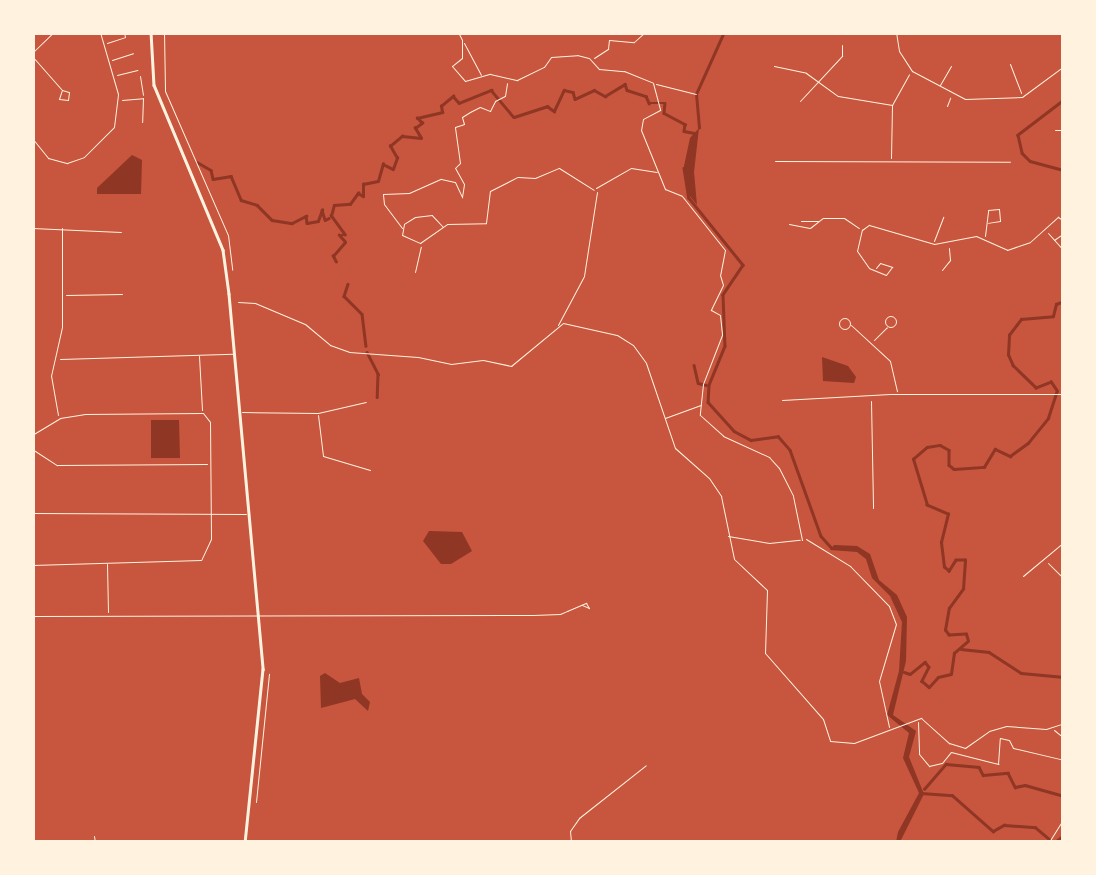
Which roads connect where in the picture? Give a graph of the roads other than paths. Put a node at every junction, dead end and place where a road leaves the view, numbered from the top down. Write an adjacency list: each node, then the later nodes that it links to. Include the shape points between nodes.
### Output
1 (54, 32): 9 (street)
2 (100, 32): 6 (street)
3 (124, 32): 6 (street)
4 (151, 32): 60 (street, via 154,84 223,250)
5 (896, 32): 16 (street)
6 (104, 44): 10 (street)
7 (842, 45): 19 (street, via 842,56)
8 (133, 53): 10 (street)
9 (32, 54): 21 (street)
10 (109, 61): 17 (street)
11 (1010, 64): 23 (street)
12 (774, 66): 19 (street)
13 (951, 66): 20 (street)
14 (1064, 66): 23 (street)
15 (137, 70): 17 (street)
16 (912, 72): 20 (street); 27 (street)
17 (114, 76): 25 (street)
18 (140, 76): 24 (street)
19 (817, 82): 26 (street); 27 (street, via 852,100)
20 (938, 88): 22 (street)
21 (62, 90)
22 (951, 94): 23 (street, via 975,100); 28 (street)
23 (1022, 96)
24 (143, 98): 25 (street); 29 (street)
25 (118, 100): 32 (street, via 114,127 76,161 52,161)
26 (800, 101)
27 (892, 105): 34 (street)
28 (947, 106)
29 (142, 122)
30 (1055, 130): 31 (street)
31 (1064, 130)
32 (32, 138)
33 (776, 161): 34 (street)
34 (891, 161): 35 (street)
35 (1010, 162)
36 (942, 217): 50 (street)
37 (1064, 221): 45 (street, via 1058,217)
38 (820, 222): 41 (street); 41 (street); 44 (street, via 844,218)
39 (988, 223): 48 (street)
40 (789, 224): 41 (street)
41 (800, 224)
42 (32, 228): 43 (street)
43 (62, 228): 46 (street); 56 (street)
44 (862, 230): 50 (street, via 878,226); 53 (street, via 858,258)
45 (1046, 230): 48 (street, via 1007,250); 49 (street)
46 (121, 232)
47 (1064, 233): 49 (street)
48 (984, 240): 51 (street)
49 (1054, 240): 52 (street)
50 (934, 244): 51 (street)
51 (949, 244): 54 (street, via 950,260)
52 (1064, 252)
53 (876, 268)
54 (942, 270)
55 (122, 294): 56 (street)
56 (62, 295): 62 (street)
57 (850, 325): 59 (street)
58 (887, 326): 59 (street)
59 (872, 342): 63 (street, via 893,367)
60 (233, 354): 61 (street); 68 (street)
61 (198, 355): 62 (street); 69 (street)
62 (56, 359): 71 (street, via 51,390)
63 (897, 394): 64 (street); 65 (street)
64 (1064, 394)
65 (872, 398): 66 (street); 76 (street)
66 (782, 400)
67 (366, 402): 70 (street)
68 (239, 412): 70 (street); 79 (street)
69 (203, 413): 71 (street); 74 (street, via 209,417)
70 (318, 413): 75 (street, via 323,456)
71 (60, 418): 72 (street)
72 (32, 434)
73 (32, 449): 74 (street, via 57,465)
74 (210, 464): 78 (street)
75 (370, 470)
76 (873, 508)
77 (32, 513): 78 (street)
78 (210, 514): 79 (street); 82 (street, via 211,539 201,560)
79 (249, 514): 89 (street)
80 (1064, 542): 81 (street)
81 (1046, 561): 84 (street); 85 (street)
82 (107, 564): 83 (street); 88 (street)
83 (32, 565)
84 (1023, 576)
85 (1061, 576)
86 (582, 604): 89 (street, via 560,614)
87 (32, 616): 88 (street)
88 (108, 616): 89 (street)
89 (258, 616): 93 (street, via 263,696)
90 (646, 765): 94 (street, via 573,824)
91 (94, 836): 92 (street)
92 (95, 842)
93 (245, 842)
94 (571, 842)

